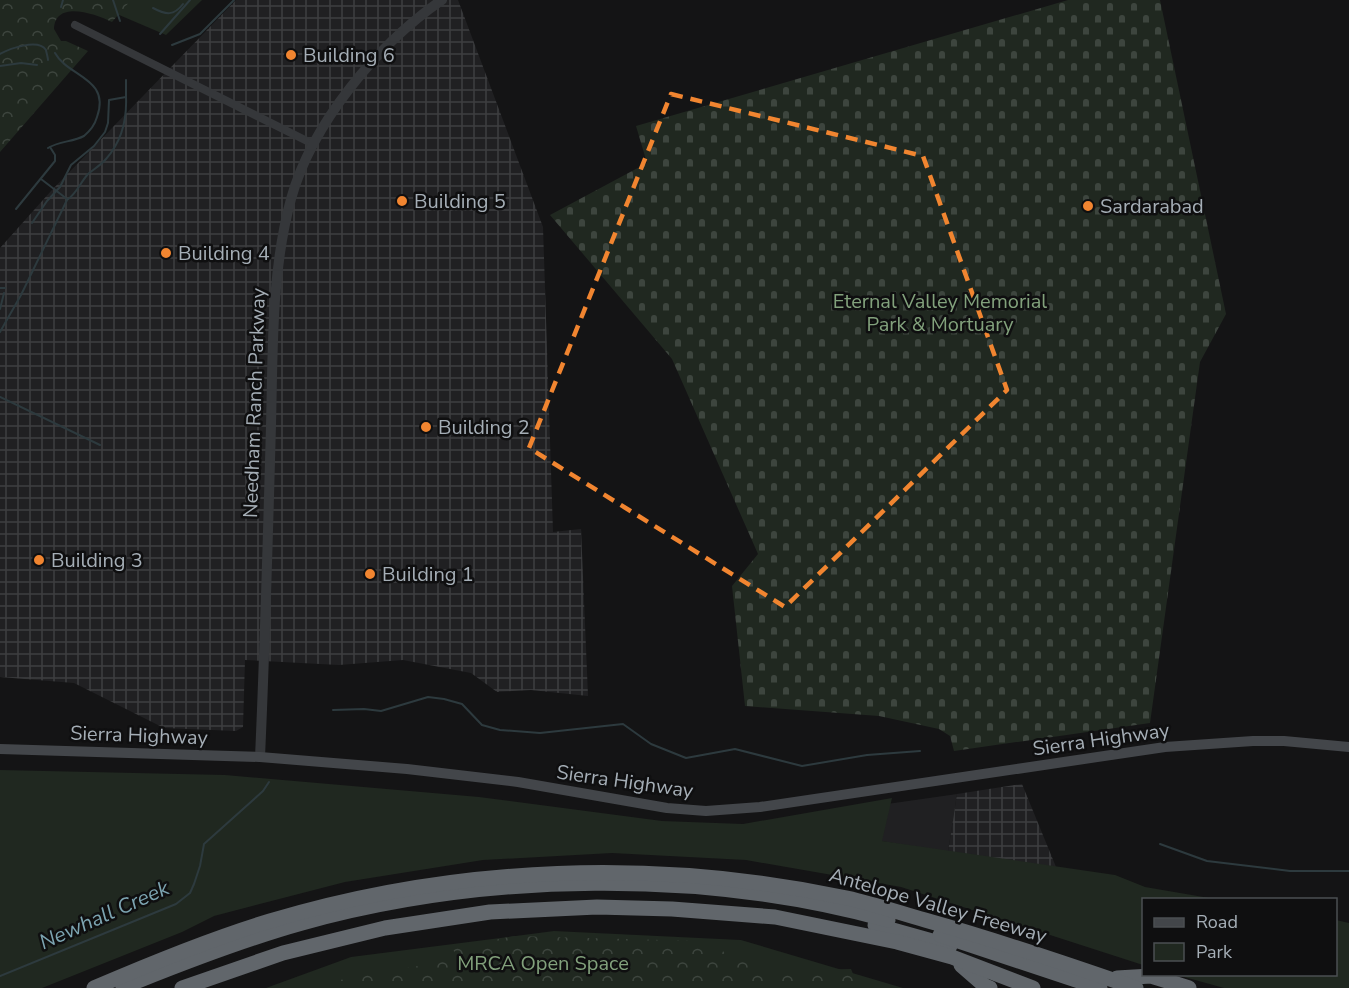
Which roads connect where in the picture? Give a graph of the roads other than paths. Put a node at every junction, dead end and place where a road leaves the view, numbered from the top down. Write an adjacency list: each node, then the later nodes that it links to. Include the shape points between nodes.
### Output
1 (442, 0): 3 (street, Needham Ranch Parkway, via 381,51 340,101)
2 (75, 26): 3 (street)
3 (313, 144): 6 (street, Needham Ranch Parkway, via 291,198 276,280)
4 (1349, 747): 6 (main road, Sierra Highway, via 1253,741 1164,747 760,807 706,810 647,806 519,782)
5 (0, 749): 6 (main road, Sierra Highway)
6 (260, 757)
7 (952, 957): 12 (highway, via 775,917 635,907 563,907 455,916 374,930 283,953); 13 (highway); 14 (highway)
8 (1104, 983): 9 (highway, Antelope Valley Freeway, via 979,936 851,899 742,881 597,873 479,879 342,902 236,932); 10 (highway, via 828,906 723,890 596,884 472,891 360,909 249,939); 16 (highway, Antelope Valley Freeway); 17 (highway, via 1151,976)
9 (94, 988)
10 (120, 988)
11 (144, 988): 15 (highway, via 251,947 382,912 465,899 560,892 685,896 799,909 927,939)
12 (182, 988)
13 (990, 988)
14 (1033, 988)
15 (1073, 988)
16 (1136, 988)
17 (1189, 988)

